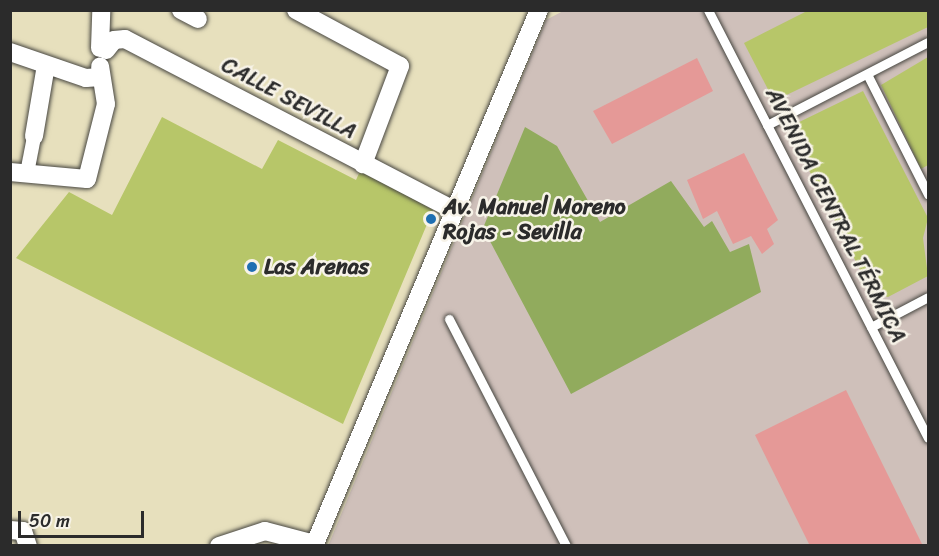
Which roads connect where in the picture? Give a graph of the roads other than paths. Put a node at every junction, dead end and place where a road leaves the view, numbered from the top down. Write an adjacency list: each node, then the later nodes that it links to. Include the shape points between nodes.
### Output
1 (101, 10): 7 (street)
2 (296, 10): 12 (street, via 400,66)
3 (539, 10): 15 (street)
4 (708, 10): 10 (lane, AVENIDA CENTRAL TÉRMICA)
5 (928, 42): 9 (lane)
6 (10, 52): 8 (street, CALLE SEVILLA)
7 (102, 60): 8 (street, CALLE SEVILLA, via 86,78); 12 (street, CALLE SEVILLA, via 114,40 125,39); 13 (street, via 106,104 89,175 76,181)
8 (46, 65): 11 (street)
9 (867, 74): 10 (lane); 14 (lane)
10 (768, 125): 18 (lane, AVENIDA CENTRAL TÉRMICA)
11 (34, 136): 13 (street)
12 (363, 164): 15 (street, CALLE SEVILLA)
13 (19, 172)
14 (928, 194)
15 (453, 210): 21 (street)
16 (928, 297): 18 (lane)
17 (449, 319): 24 (lane)
18 (871, 327): 19 (lane, AVENIDA CENTRAL TÉRMICA)
19 (928, 438)
20 (10, 530): 22 (street, via 23,531)
21 (315, 545): 23 (street, via 265,531)
22 (28, 546)
23 (219, 546)
24 (566, 546)

